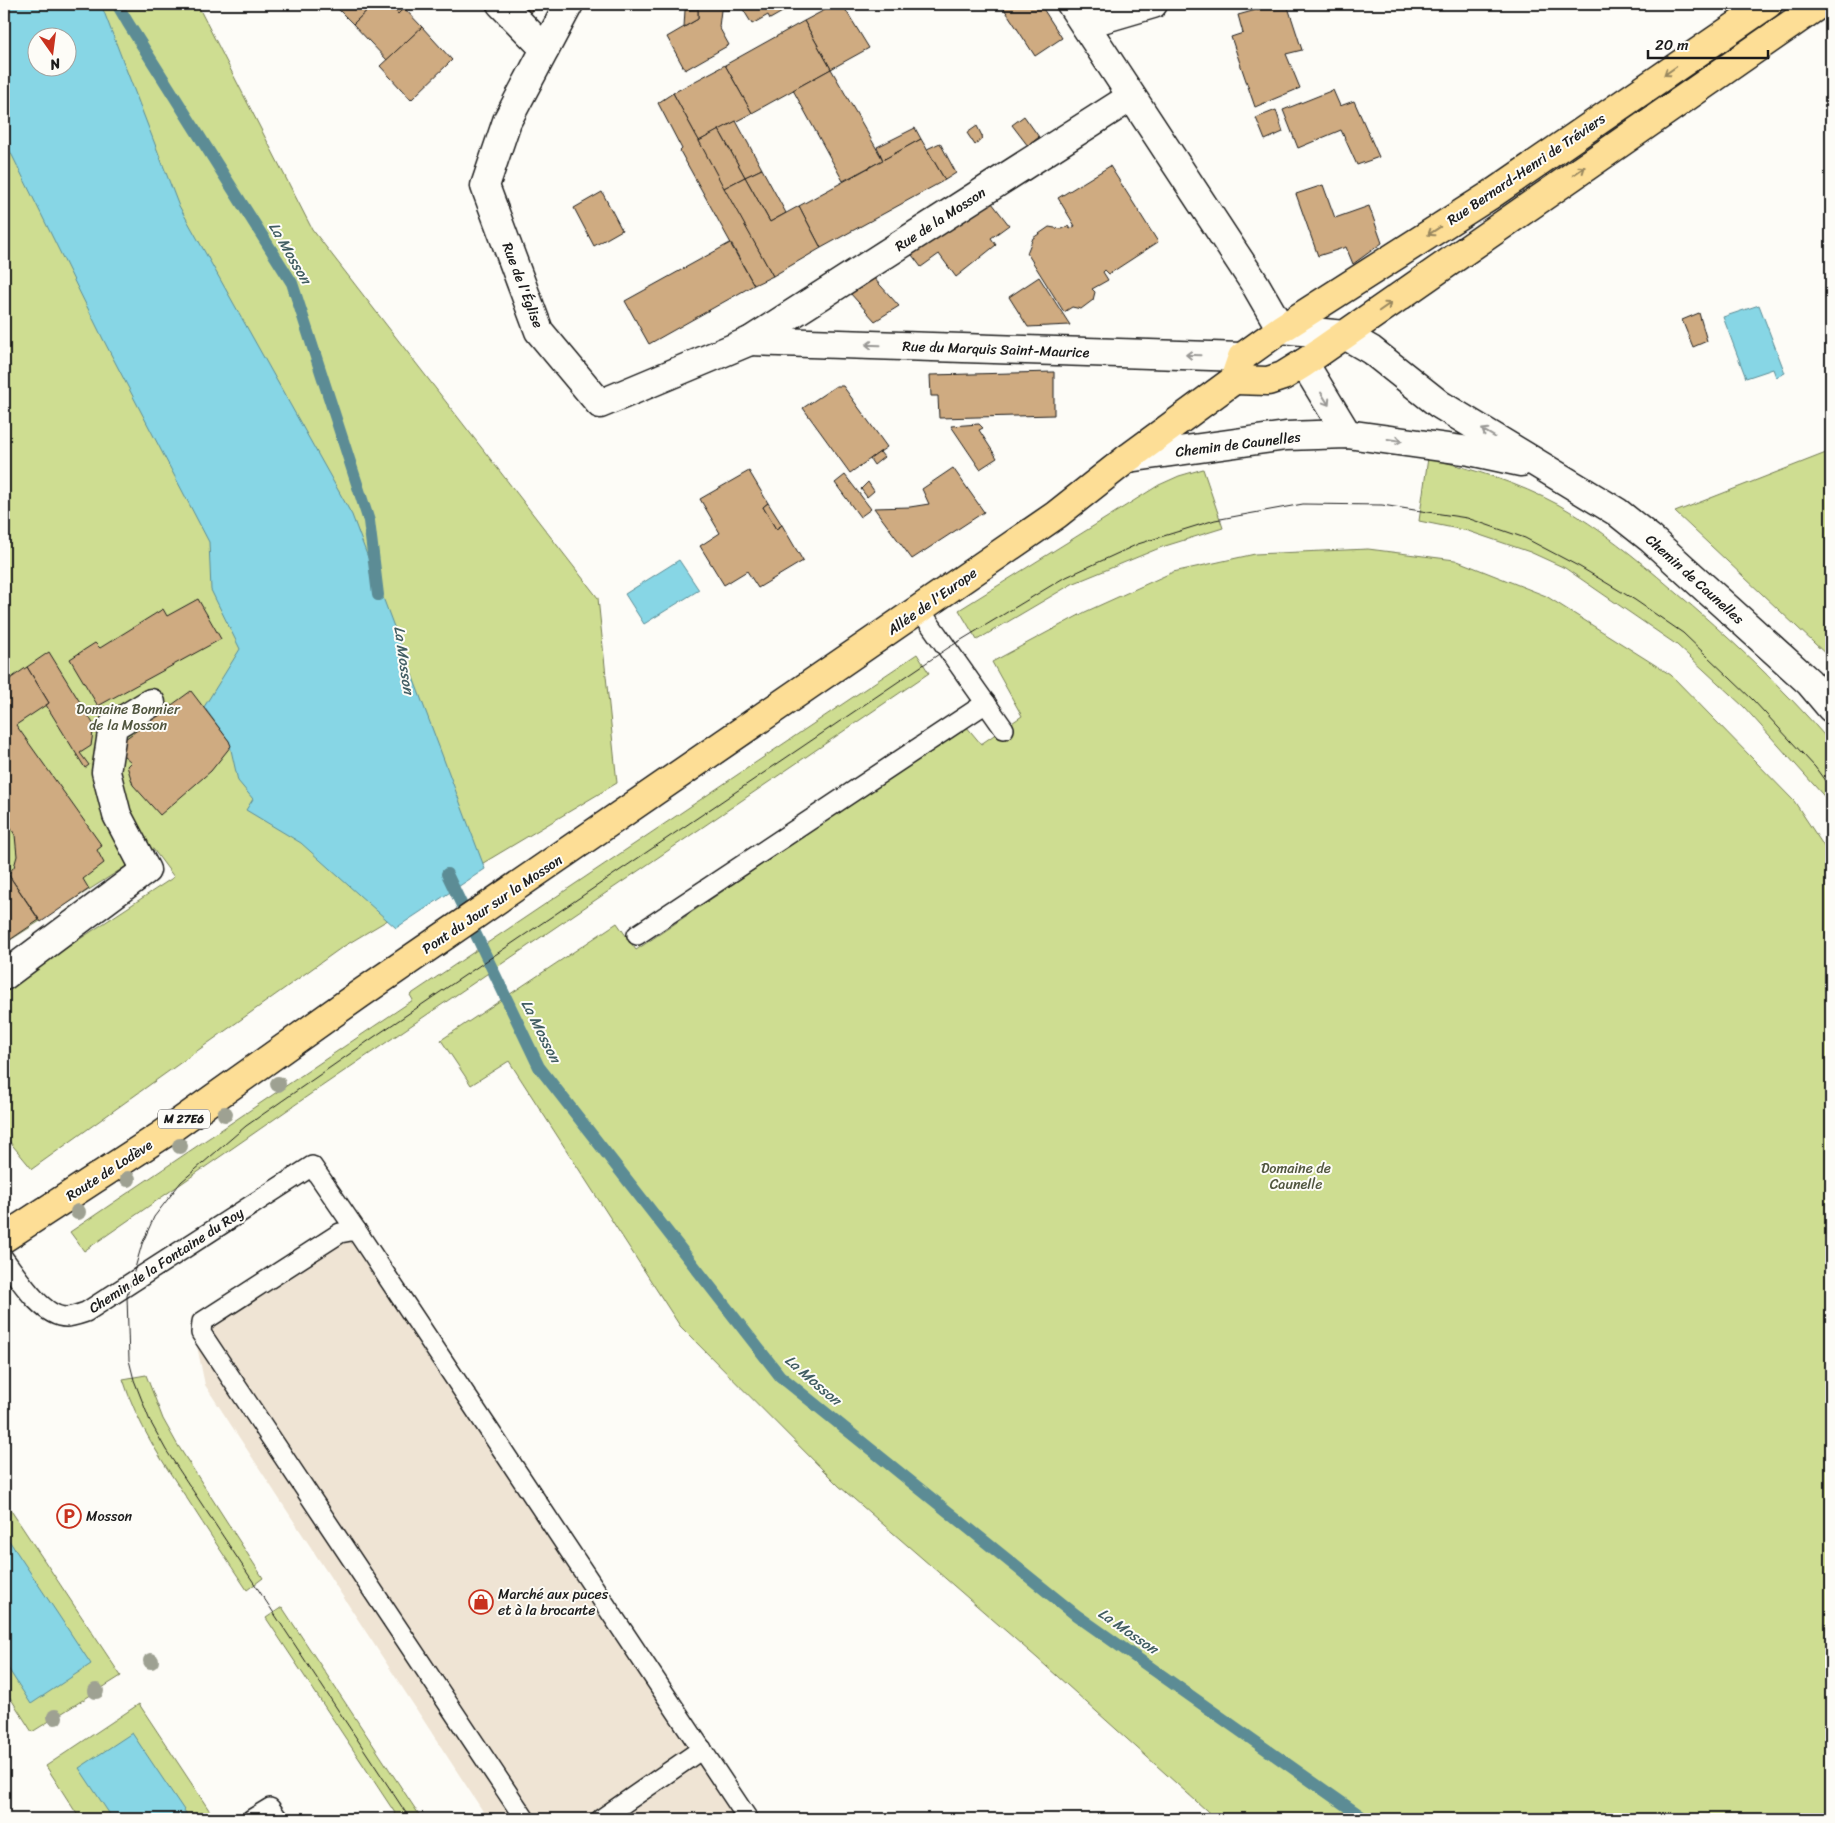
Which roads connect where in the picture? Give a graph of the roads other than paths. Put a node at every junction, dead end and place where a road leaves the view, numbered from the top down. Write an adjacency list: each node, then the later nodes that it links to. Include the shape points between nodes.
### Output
1 (501, 4): 7 (street)
2 (569, 4): 7 (street, Rue de l'Église)
3 (1152, 4): 6 (street)
4 (1768, 4): 9 (main road, Rue Bernard-Henri de Tréviers, one-way to 9, via 1489,196)
5 (1820, 4): 10 (main road, one-way to 5)
6 (1078, 14): 8 (street)
7 (545, 49): 11 (street, Rue de l'Église, via 507,121 485,186 539,330 600,404)
8 (1131, 97): 9 (street, via 1255,284); 11 (street, Rue de la Mosson)
9 (1281, 329): 10 (street); 12 (street); 13 (main road, Allée de l'Europe)
10 (1345, 335): 12 (main road); 16 (street, Chemin de Caunelles, one-way to 10, via 1439,404 1371,350)
11 (750, 341): 13 (street, Rue du Marquis Saint-Maurice, one-way to 11)
12 (1304, 364): 13 (main road, via 1268,381); 14 (street, one-way to 14)
13 (1238, 369): 15 (main road, Allée de l'Europe)
14 (1347, 434): 15 (street, Chemin de Caunelles, via 1286,436); 16 (street, Chemin de Caunelles, one-way to 16, via 1470,451)
15 (1128, 458): 17 (main road, Allée de l'Europe, via 1056,515)
16 (1545, 467): 20 (street, Chemin de Caunelles, via 1617,512 1651,539 1809,682)
17 (920, 610): 19 (lane); 22 (main road, Allée de l'Europe)
18 (151, 703): 24 (street, via 112,726 106,772 117,815 146,870)
19 (986, 703): 21 (lane); 23 (lane)
20 (1831, 708)
21 (1004, 729)
22 (624, 813): 25 (main road, Pont du Jour sur la Mosson / M 27E6)
23 (637, 935)
24 (4, 976)
25 (360, 994): 27 (main road, Route de Lodève / M 27E6, via 162,1135)
26 (356, 1230): 28 (lane, Chemin de la Fontaine du Roy, via 312,1166 86,1312 66,1317 51,1313); 29 (lane); 32 (lane, via 340,1233 202,1322 201,1333)
27 (4, 1238)
28 (4, 1259)
29 (702, 1749): 33 (lane); 34 (lane)
30 (252, 1819): 31 (lane, via 270,1808)
31 (278, 1819)
32 (526, 1819)
33 (601, 1819)
34 (748, 1819)

